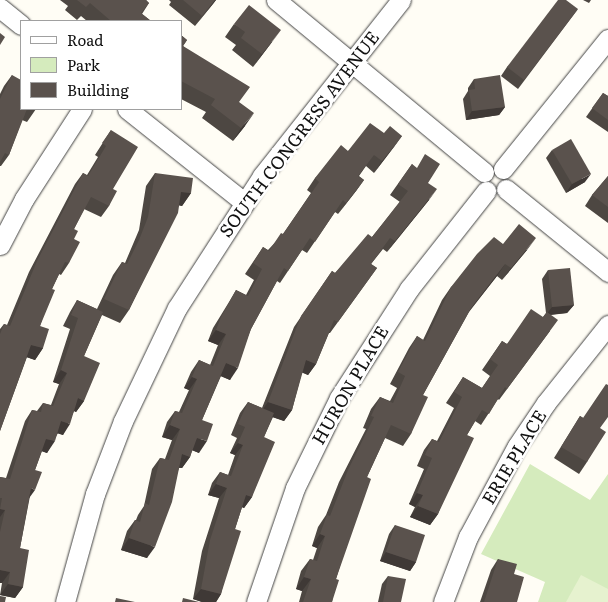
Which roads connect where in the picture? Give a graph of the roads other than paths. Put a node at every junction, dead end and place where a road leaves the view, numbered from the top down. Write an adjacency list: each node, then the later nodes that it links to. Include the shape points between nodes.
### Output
1 (276, 0): 6 (street)
2 (401, 0): 6 (street, SOUTH CONGRESS AVENUE)
3 (0, 8): 4 (street)
4 (20, 24)
5 (607, 42): 9 (street)
6 (353, 61): 10 (street); 13 (street, SOUTH CONGRESS AVENUE)
7 (81, 110): 14 (street, via 24,199)
8 (127, 110): 13 (street)
9 (504, 169): 10 (street, via 494,166); 11 (street, via 509,177)
10 (484, 172): 12 (street, via 481,181)
11 (506, 189): 12 (street, via 496,195); 15 (street)
12 (486, 191): 18 (street, HURON PLACE, via 409,289 339,398 295,488)
13 (244, 202): 17 (street, SOUTH CONGRESS AVENUE, via 177,308 122,421 95,494)
14 (0, 245)
15 (608, 272)
16 (608, 325): 19 (street, ERIE PLACE, via 546,403 517,446 468,537)
17 (65, 602)
18 (256, 602)
19 (443, 602)

